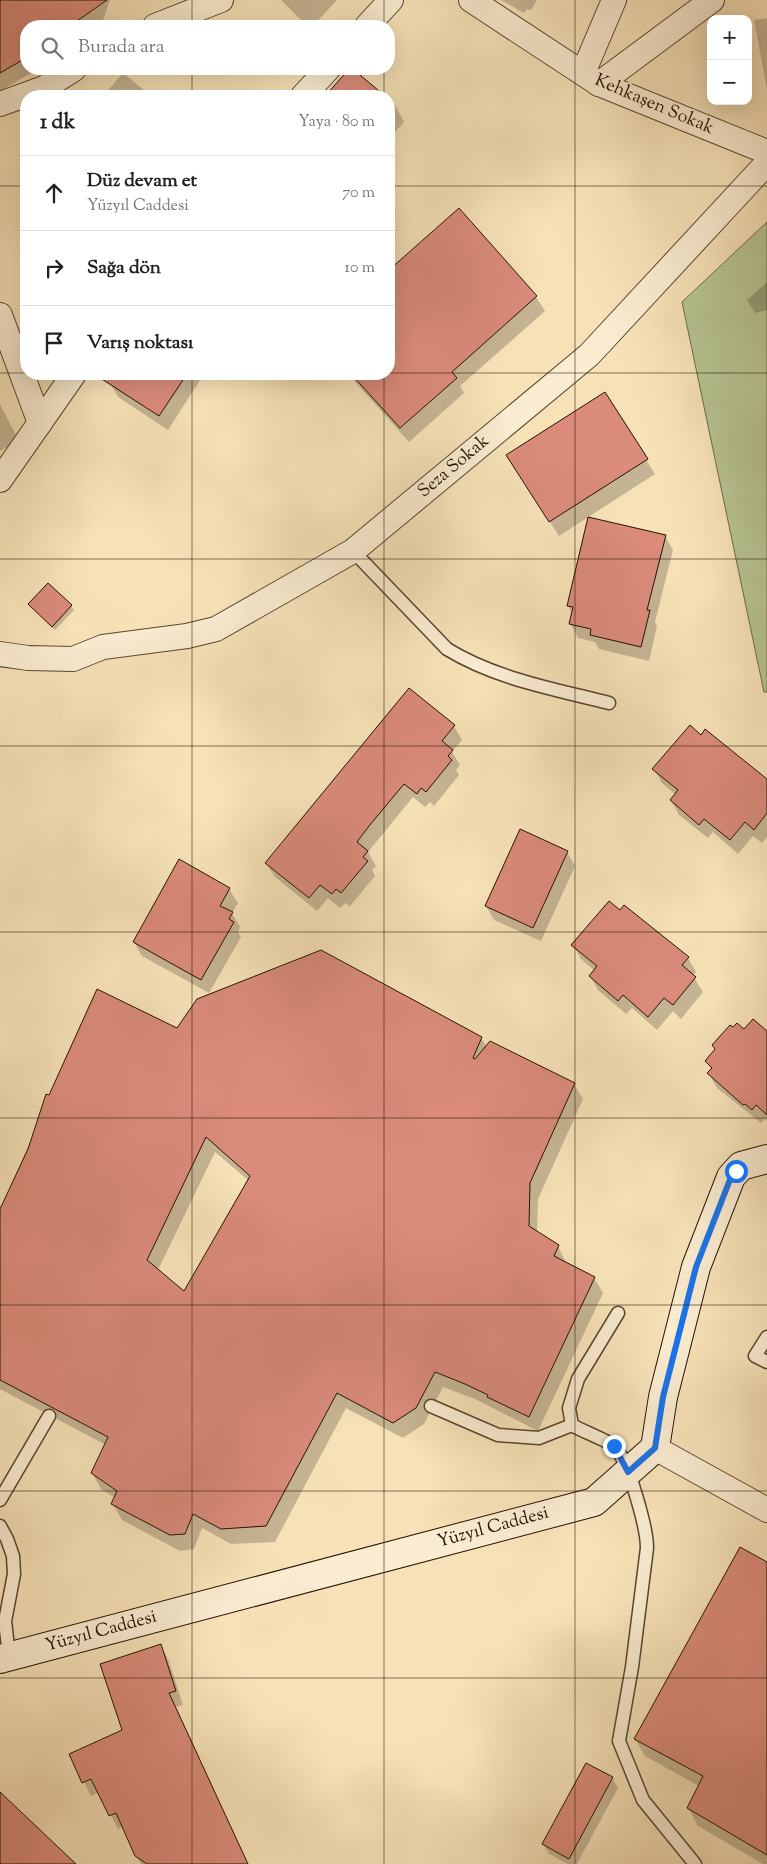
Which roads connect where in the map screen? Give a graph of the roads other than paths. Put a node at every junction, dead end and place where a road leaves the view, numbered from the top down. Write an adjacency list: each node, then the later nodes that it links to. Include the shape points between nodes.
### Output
1 (221, 0): 6 (street)
2 (391, 0): 7 (street)
3 (471, 0): 10 (street, Kehkaşen Sokak)
4 (614, 0): 10 (street)
5 (712, 0): 10 (street)
6 (170, 20)
7 (373, 20)
8 (65, 75): 11 (street)
9 (322, 75): 12 (street)
10 (591, 79): 15 (street, Kehkaşen Sokak)
11 (38, 90)
12 (309, 90)
13 (20, 97): 14 (street)
14 (0, 104)
15 (767, 152)
16 (767, 163): 23 (street, Seza Sokak, via 589,355)
17 (0, 315): 18 (street)
18 (20, 368)
19 (24, 380): 21 (street)
20 (70, 380): 21 (street)
21 (40, 422): 22 (street)
22 (0, 480)
23 (353, 551): 24 (street, Seza Sokak, via 216,629 188,636 103,647 73,659); 25 (lane, via 447,649 464,660 512,679)
24 (0, 654)
25 (609, 703)
26 (767, 1160): 33 (street, via 741,1166 731,1177 696,1267 663,1397)
27 (618, 1313): 32 (lane, via 578,1379 568,1408)
28 (767, 1337): 29 (lane, via 755,1356)
29 (767, 1362)
30 (432, 1406): 32 (lane, via 498,1435 539,1438)
31 (49, 1416): 35 (lane)
32 (572, 1425): 34 (lane, via 614,1446)
33 (655, 1448): 34 (street, Yüzyıl Caddesi); 36 (street)
34 (628, 1472): 38 (street, Yüzyıl Caddesi, via 594,1502); 39 (lane, via 647,1535 647,1548 619,1741 642,1800)
35 (0, 1500)
36 (767, 1510)
37 (0, 1526): 38 (lane, via 10,1548 14,1574 7,1604)
38 (4, 1658)
39 (695, 1864)

